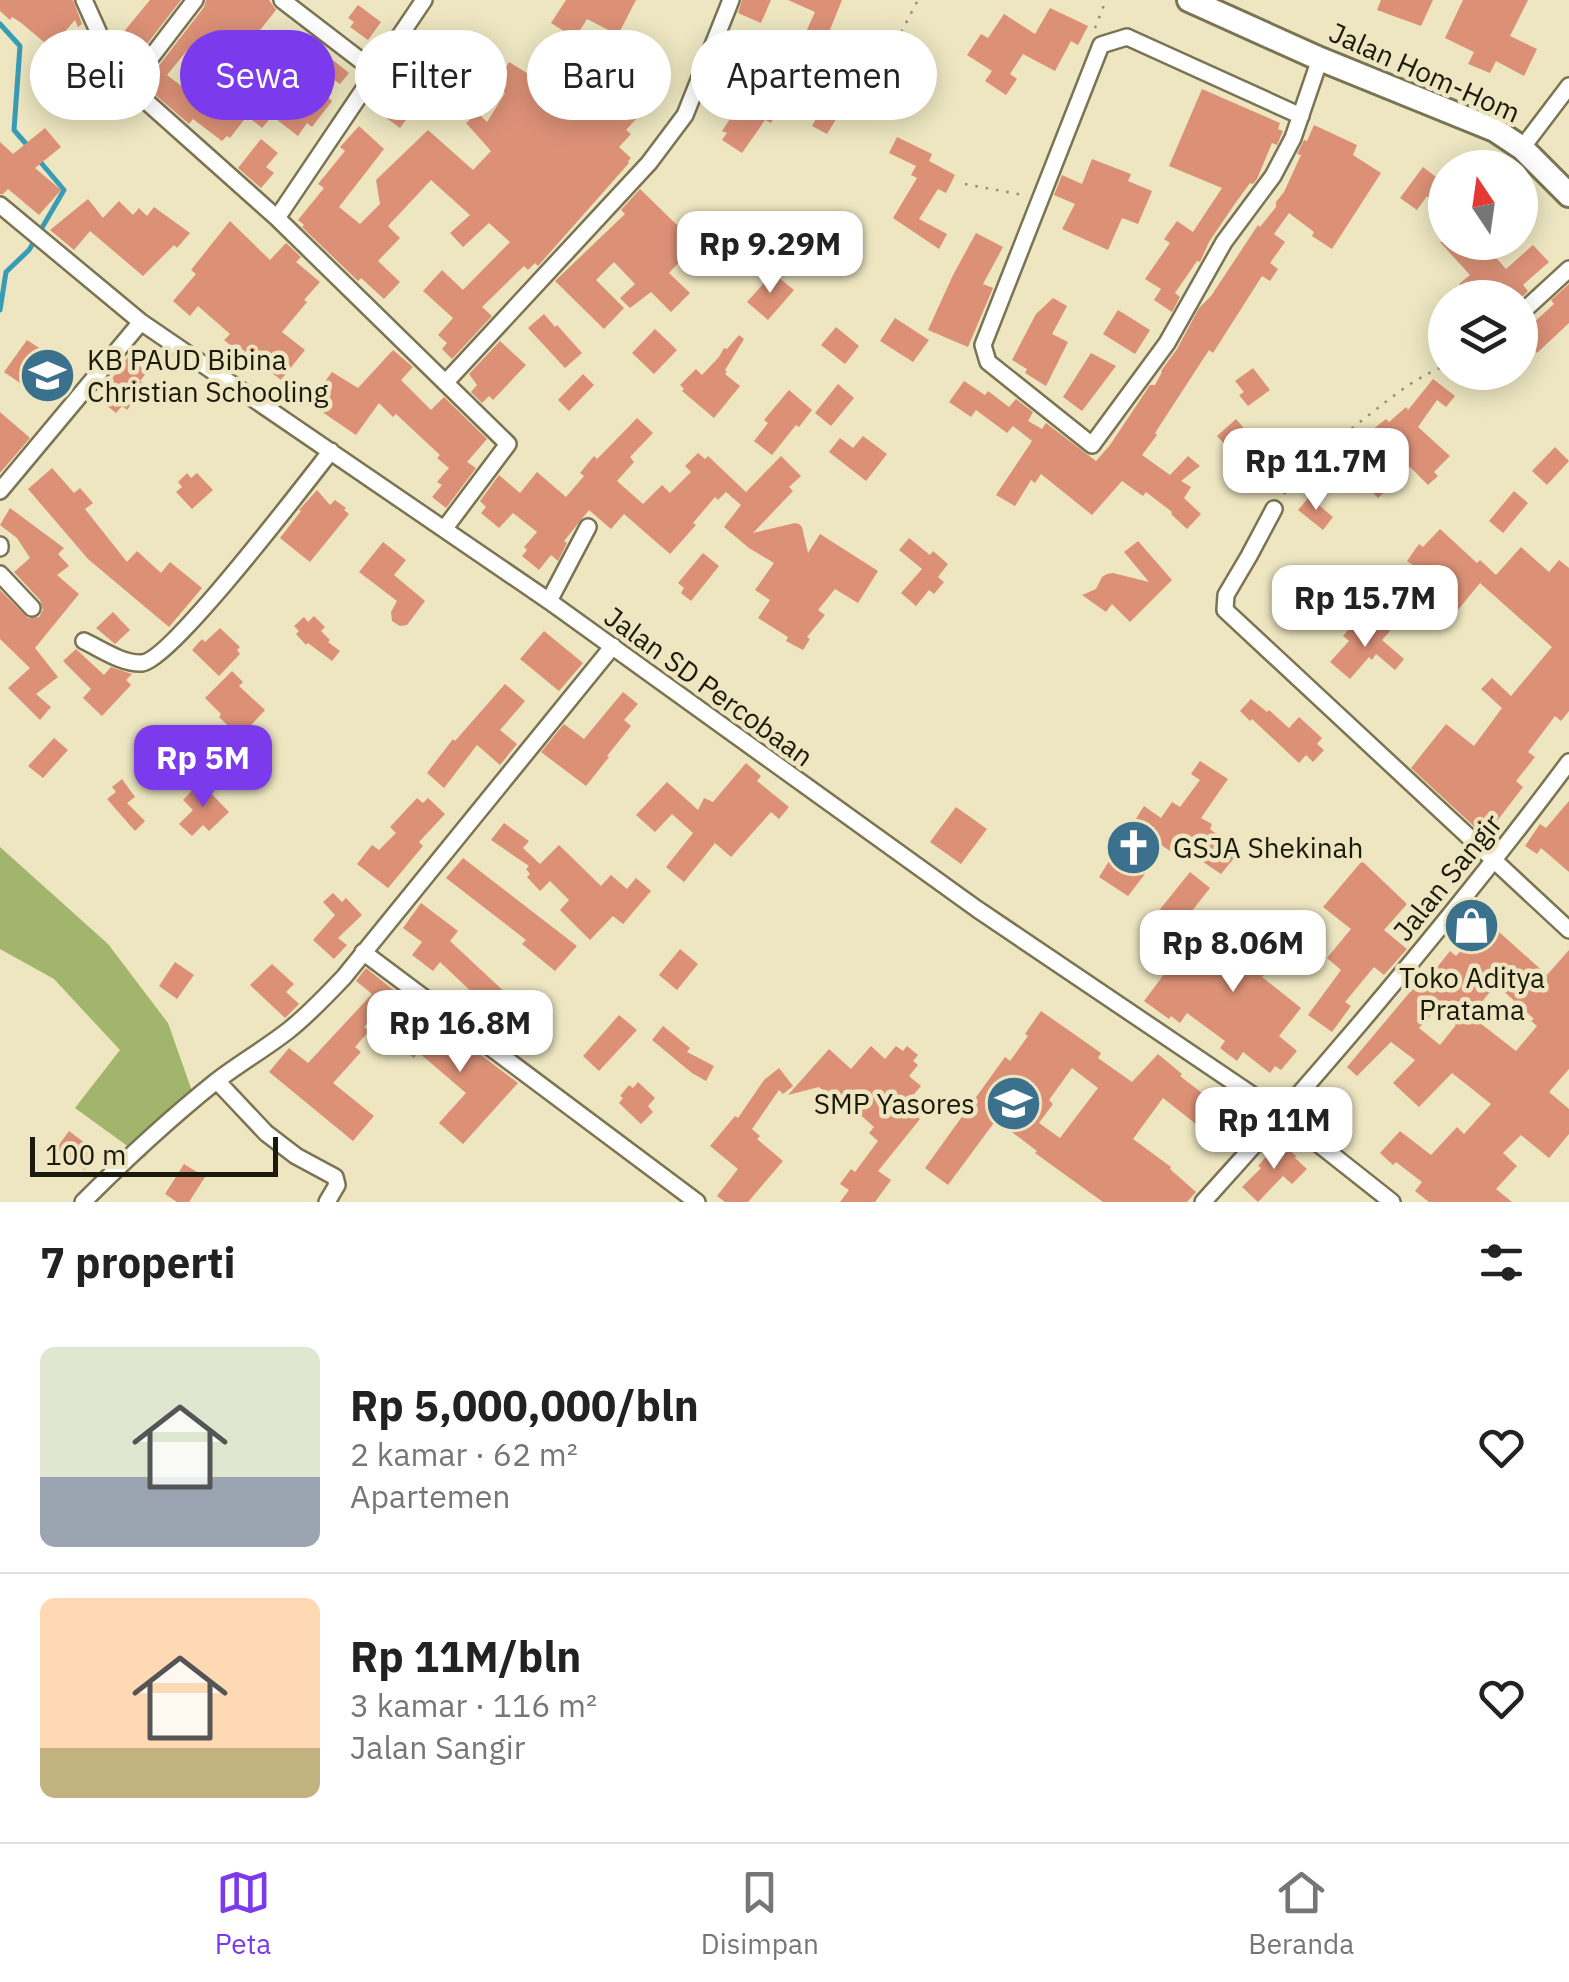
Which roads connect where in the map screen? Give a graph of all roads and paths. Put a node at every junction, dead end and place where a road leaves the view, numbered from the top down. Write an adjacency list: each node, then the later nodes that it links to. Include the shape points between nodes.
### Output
1 (84, 0): 9 (street)
2 (195, 0): 13 (street)
3 (282, 0): 14 (street)
4 (424, 0): 10 (street)
5 (731, 0): 30 (street, via 685,115 649,163)
6 (918, 0): 11 (path)
7 (1106, 0): 12 (path)
8 (1189, 0): 15 (highway, Jalan Hom-Hom)
9 (98, 30)
10 (404, 30)
11 (902, 30)
12 (1092, 36)
13 (160, 46)
14 (355, 57)
15 (1320, 58): 19 (street); 20 (highway, Jalan Hom-Hom, via 1495,130)
16 (1569, 86): 20 (street)
17 (355, 104): 25 (street)
18 (160, 114): 25 (street)
19 (1301, 116): 19 (street, via 1127,37 1101,45 983,346 988,362 1092,445 1167,344 1224,242 1273,176)
20 (1522, 148): 23 (highway, Jalan Hom-Hom)
21 (965, 184): 22 (path)
22 (1030, 196)
23 (1569, 196)
24 (0, 205): 28 (street, Jalan SD Percobaan)
25 (277, 218): 30 (street)
26 (1569, 269): 27 (street)
27 (1538, 297)
28 (142, 322): 31 (street, Jalan SD Percobaan); 32 (street)
29 (1428, 373): 33 (path, via 1322,452)
30 (446, 382): 35 (street, via 508,444)
31 (331, 451): 35 (street, Jalan SD Percobaan); 39 (street, via 160,654 143,663)
32 (0, 491)
33 (1274, 508): 42 (street, via 1226,594 1225,610)
34 (588, 527): 37 (street)
35 (445, 528): 37 (street, Jalan SD Percobaan)
36 (0, 574): 38 (street)
37 (549, 600): 40 (street, Jalan SD Percobaan)
38 (32, 608)
39 (84, 641)
40 (613, 646): 44 (street); 46 (street, Jalan SD Percobaan, via 976,909)
41 (1569, 762): 42 (street, Jalan Sangir)
42 (1494, 862): 43 (street); 46 (street, Jalan Sangir)
43 (1569, 930)
44 (363, 952): 45 (street, via 322,1001); 49 (street)
45 (216, 1082): 47 (street); 48 (street, via 266,1133 335,1177)
46 (1282, 1116): 50 (street, Jalan Sangir); 51 (street, Jalan SD Percobaan)
47 (83, 1202)
48 (327, 1202)
49 (697, 1202)
50 (1203, 1202)
51 (1392, 1202)

